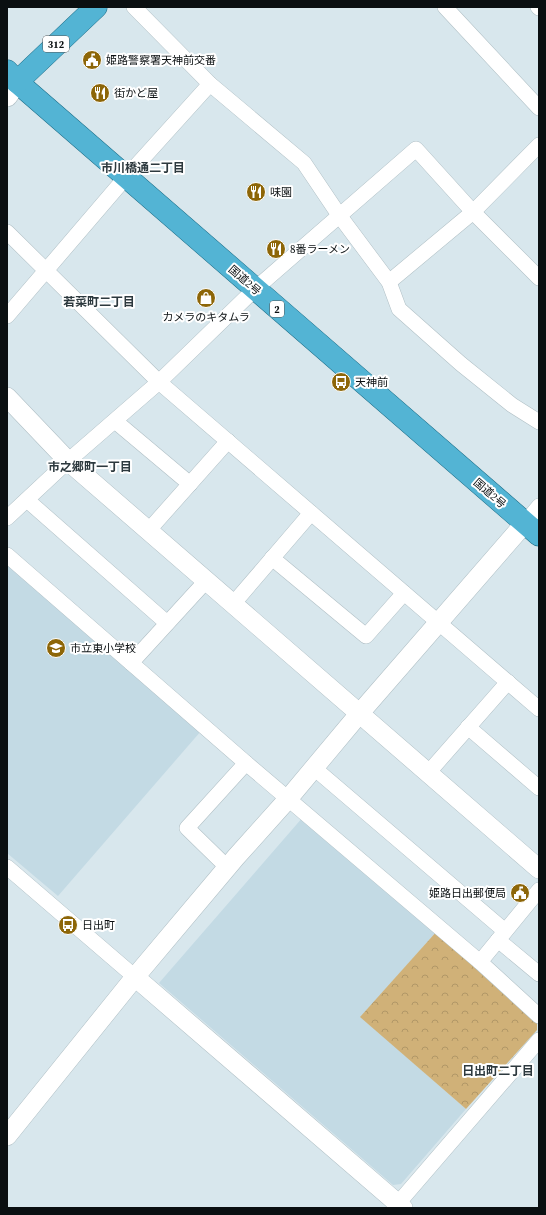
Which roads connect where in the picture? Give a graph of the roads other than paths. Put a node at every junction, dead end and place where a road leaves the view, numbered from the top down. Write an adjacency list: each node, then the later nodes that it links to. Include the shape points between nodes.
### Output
1 (96, 7): 4 (highway, 312)
2 (134, 7): 5 (street)
3 (445, 7): 6 (street)
4 (9, 84): 8 (highway, 国道2号 / 2)
5 (210, 84): 8 (street); 10 (street, via 304,163)
6 (539, 108)
7 (539, 145): 9 (street)
8 (126, 177): 12 (street); 15 (highway, 国道2号 / 2)
9 (473, 212): 10 (street, via 416,149); 13 (street); 14 (street)
10 (339, 215): 14 (street); 15 (street)
11 (7, 232): 12 (street)
12 (46, 271): 16 (street); 17 (street)
13 (539, 278)
14 (389, 282): 20 (street, via 399,309 512,405)
15 (255, 289): 17 (street); 28 (highway, 国道2号 / 2)
16 (7, 316)
17 (159, 382): 19 (street); 21 (street)
18 (7, 397): 22 (street)
19 (115, 421): 22 (street); 23 (street)
20 (539, 422)
21 (228, 441): 23 (street); 26 (street)
22 (68, 461): 24 (street); 29 (street)
23 (190, 484): 29 (street)
24 (26, 500): 27 (street); 36 (street)
25 (539, 506): 28 (street)
26 (311, 513): 31 (street); 33 (street)
27 (7, 518)
28 (532, 529): 35 (street)
29 (148, 531): 32 (street)
30 (7, 555): 37 (street)
31 (272, 558): 33 (street, via 366,636); 34 (street)
32 (206, 581): 34 (street); 36 (street)
33 (404, 593): 35 (street)
34 (233, 604): 40 (street)
35 (438, 622): 38 (street); 40 (street)
36 (167, 623): 37 (street)
37 (131, 663): 42 (street)
38 (508, 682): 39 (street); 41 (street)
39 (539, 709)
40 (359, 714): 43 (street); 44 (street)
41 (468, 727): 44 (street); 45 (street)
42 (246, 763): 46 (street); 48 (street, via 187,828)
43 (314, 768): 46 (street); 51 (street)
44 (428, 773): 49 (street)
45 (539, 788)
46 (288, 798): 48 (street); 52 (street)
47 (7, 867): 54 (street)
48 (228, 868): 54 (street)
49 (539, 869)
50 (539, 890): 51 (street)
51 (502, 935): 52 (street); 53 (street)
52 (480, 962): 55 (street)
53 (539, 974)
54 (134, 977): 57 (street); 58 (street)
55 (539, 1016)
56 (539, 1040): 58 (street)
57 (7, 1136)
58 (398, 1206)

